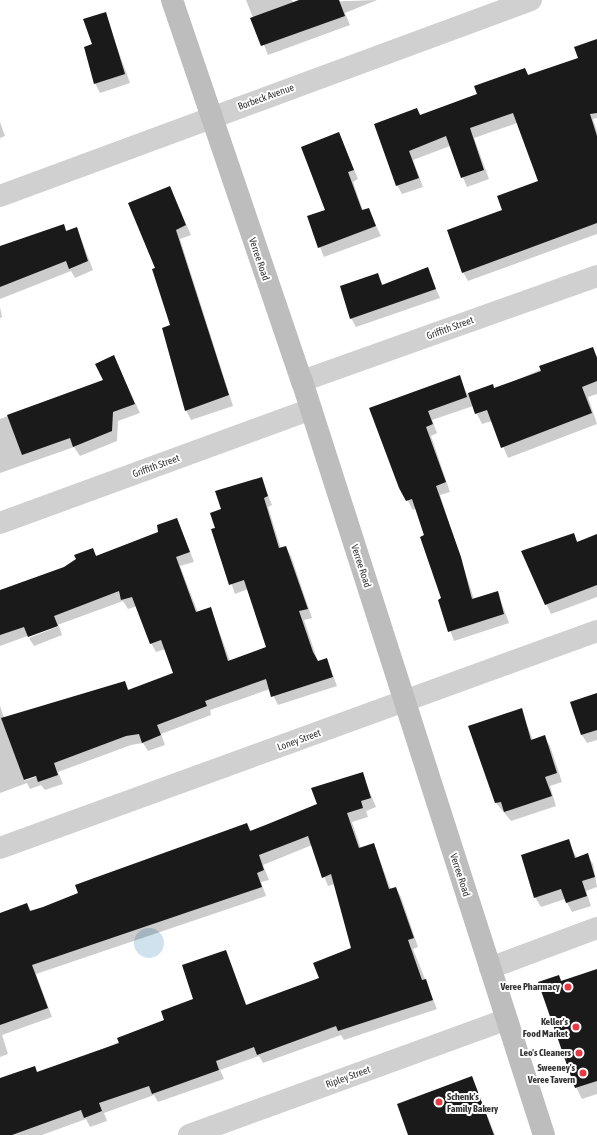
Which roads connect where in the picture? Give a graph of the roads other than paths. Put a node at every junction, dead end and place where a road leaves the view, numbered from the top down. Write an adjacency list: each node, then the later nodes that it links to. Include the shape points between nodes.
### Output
1 (172, 0): 3 (main road, Verree Road)
2 (532, 0): 3 (street, Borbeck Avenue)
3 (210, 118): 4 (street, Borbeck Avenue); 6 (main road, Verree Road)
4 (0, 196)
5 (597, 276): 6 (street, Griffith Street)
6 (302, 381): 7 (main road, Verree Road)
7 (311, 410): 8 (street, Griffith Street); 10 (main road, Verree Road)
8 (0, 522)
9 (597, 631): 10 (street, Loney Street)
10 (404, 701): 11 (street, Loney Street); 13 (main road, Verree Road)
11 (0, 848)
12 (597, 928): 13 (street)
13 (490, 968): 14 (main road, Verree Road)
14 (507, 1020): 15 (street, Ripley Street); 16 (main road, Verree Road)
15 (190, 1135)
16 (544, 1135)

